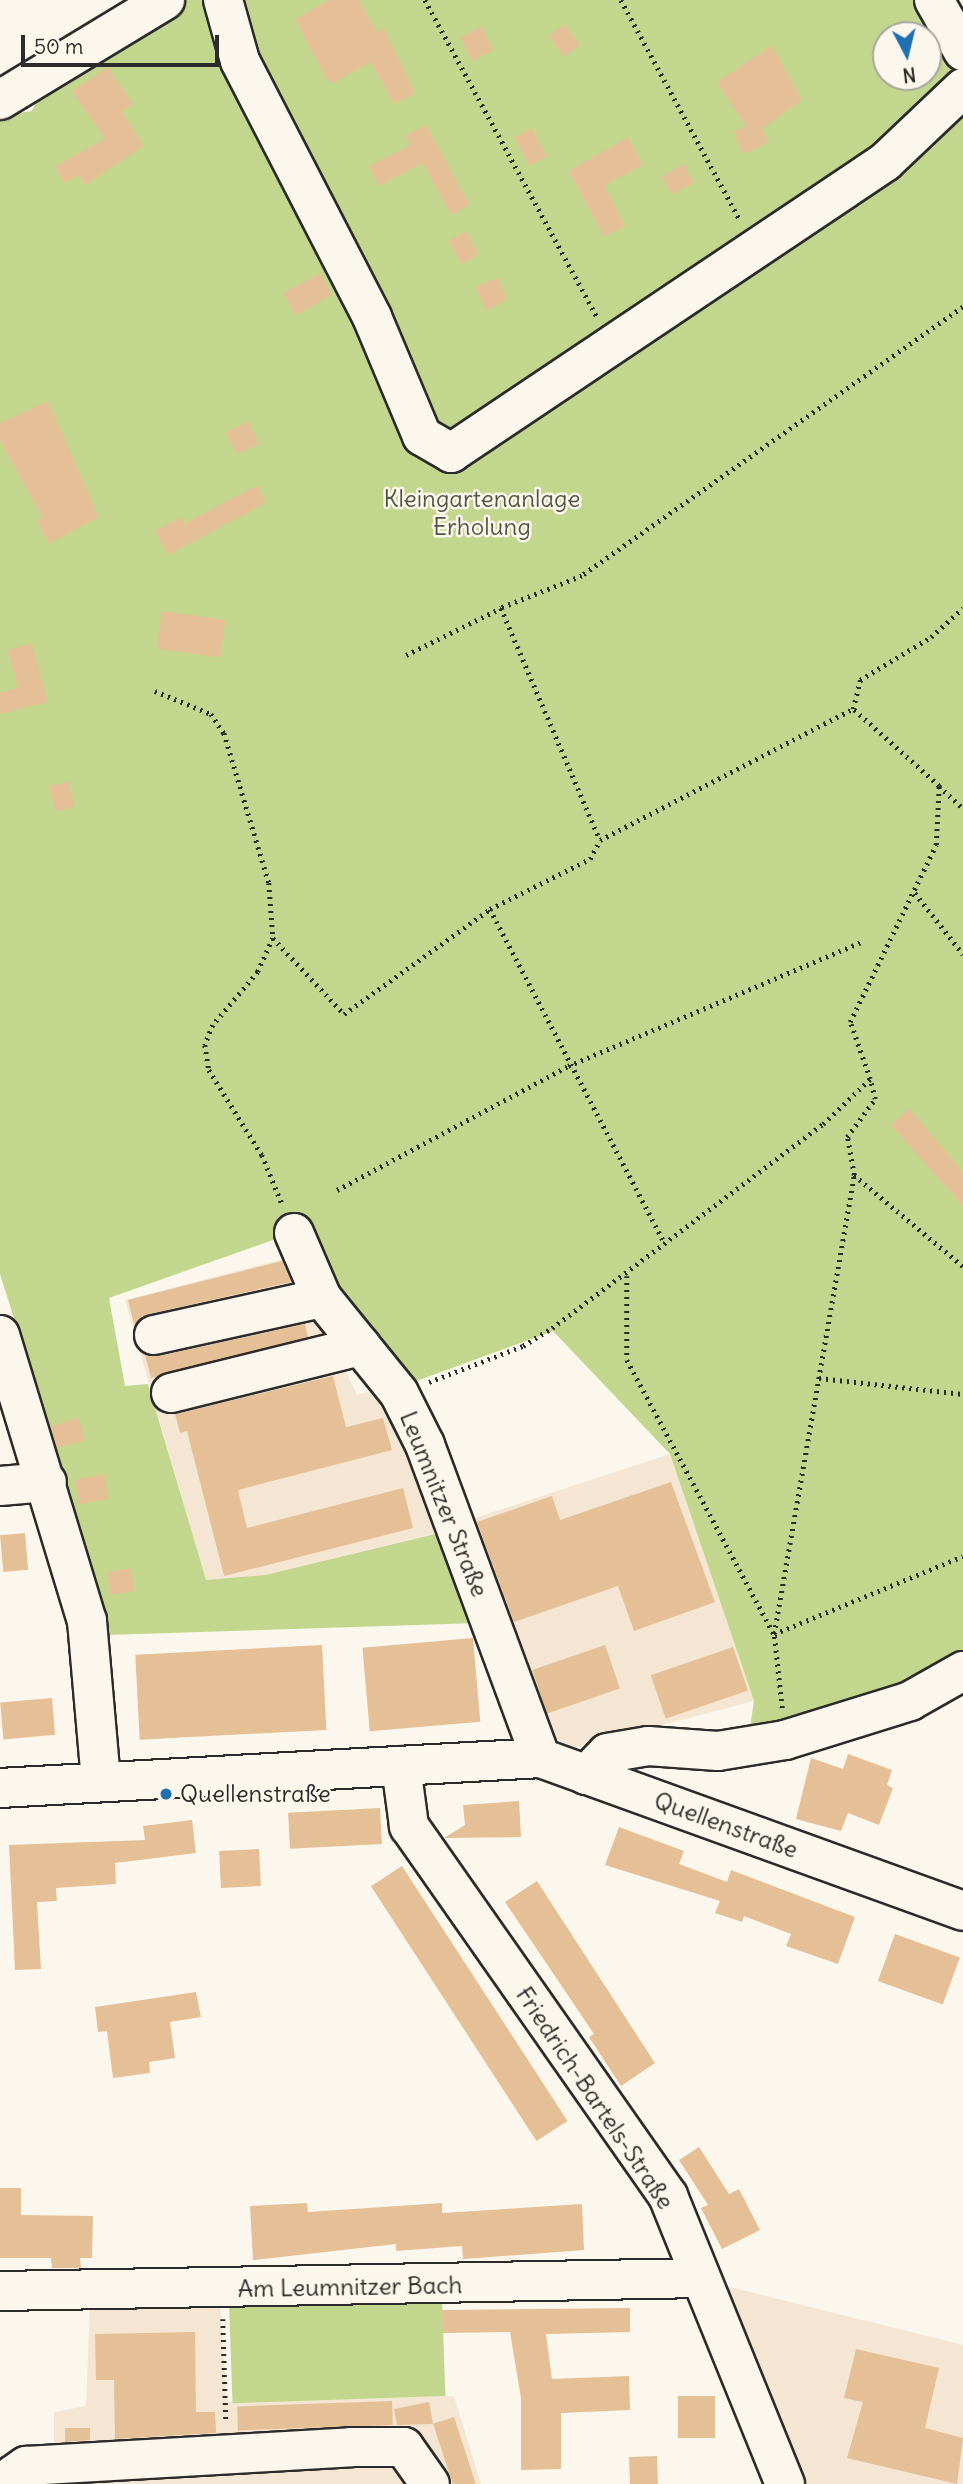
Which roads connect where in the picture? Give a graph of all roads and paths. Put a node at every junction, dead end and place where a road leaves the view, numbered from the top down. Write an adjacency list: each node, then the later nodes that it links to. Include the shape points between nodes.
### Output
1 (165, 0): 8 (street)
2 (223, 0): 11 (street, via 240,61 372,317 422,436 451,453)
3 (425, 0): 11 (path)
4 (621, 0): 9 (path)
5 (934, 0): 6 (street)
6 (963, 51)
7 (963, 88): 9 (street, via 885,162)
8 (0, 100)
9 (755, 249): 11 (street)
10 (963, 307): 12 (path, via 582,576)
11 (612, 344)
12 (501, 608): 14 (path); 19 (path)
13 (963, 608): 16 (path, via 931,637 860,680)
14 (406, 655)
15 (155, 691): 22 (path, via 211,715 224,733 269,883)
16 (853, 709): 17 (path); 19 (path)
17 (939, 786): 18 (path); 20 (path, via 936,845)
18 (963, 808)
19 (600, 840): 21 (path, via 590,859)
20 (915, 893): 24 (path); 26 (path, via 850,1022)
21 (490, 909): 22 (path, via 344,1014); 25 (path)
22 (274, 938): 29 (path, via 258,972 213,1025 205,1045 209,1070 262,1155)
23 (864, 942): 25 (path)
24 (963, 954)
25 (568, 1066): 28 (path); 30 (path)
26 (870, 1079): 27 (path, via 876,1099 847,1137); 30 (path, via 823,1124)
27 (854, 1175): 31 (path); 37 (path)
28 (337, 1191)
29 (294, 1233): 33 (street, Leumnitzer Straße)
30 (665, 1244): 32 (path)
31 (963, 1266)
32 (627, 1275): 39 (path, via 523,1346); 44 (path, via 627,1360)
33 (322, 1298): 35 (street); 36 (street, Leumnitzer Straße)
34 (0, 1335): 41 (street)
35 (154, 1335)
36 (361, 1346): 38 (street); 39 (street, Leumnitzer Straße)
37 (819, 1378): 40 (path); 44 (path)
38 (171, 1393)
39 (399, 1393): 47 (street, Leumnitzer Straße, via 425,1445)
40 (963, 1394)
41 (47, 1482): 42 (street); 50 (street, via 87,1621)
42 (0, 1486)
43 (963, 1556): 44 (path)
44 (774, 1634): 46 (path)
45 (963, 1671): 46 (street, via 910,1701)
46 (785, 1740): 49 (street, via 718,1751 648,1746 607,1753)
47 (541, 1758): 48 (street, Quellenstraße); 49 (street, Quellenstraße)
48 (401, 1766): 50 (street); 53 (street, Friedrich-Bartels-Straße, via 409,1826 668,2196)
49 (586, 1775): 52 (street, Quellenstraße)
50 (101, 1781): 51 (street)
51 (0, 1788)
52 (963, 1911)
53 (700, 2278): 54 (street, Am Leumnitzer Bach); 59 (street, Friedrich-Bartels-Straße)
54 (223, 2290): 55 (street, Am Leumnitzer Bach); 56 (path)
55 (0, 2291)
56 (226, 2454): 57 (street, via 26,2466 13,2475); 58 (street, via 404,2447)
57 (14, 2484)
58 (430, 2484)
59 (785, 2484)

